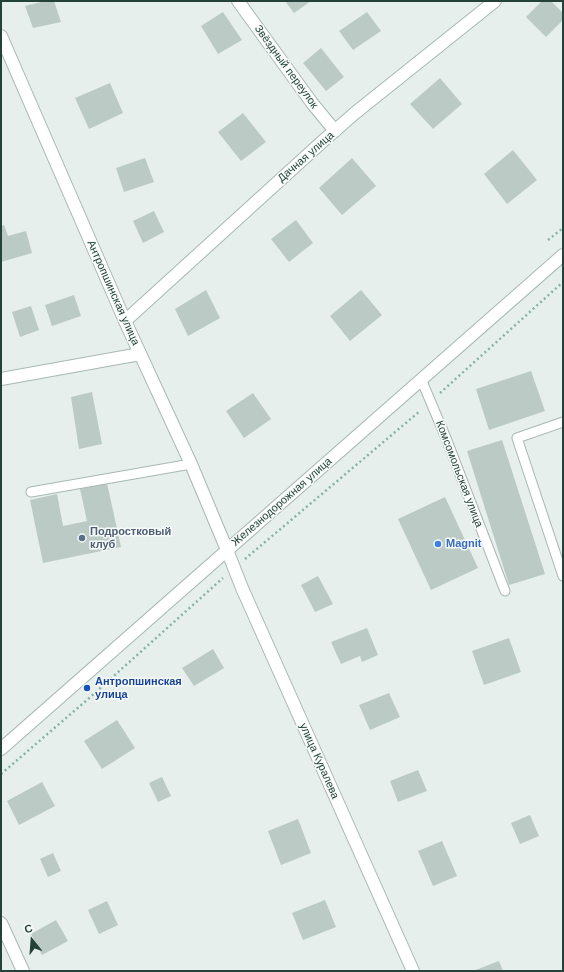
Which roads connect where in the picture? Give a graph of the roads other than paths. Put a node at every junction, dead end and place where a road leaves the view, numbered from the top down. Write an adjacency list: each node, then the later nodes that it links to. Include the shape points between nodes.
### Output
1 (238, 1): 4 (street, Звёздный переулок)
2 (495, 1): 4 (street, Дачная улица)
3 (1, 36): 6 (street, Антропшинская улица)
4 (335, 131): 6 (street, Дачная улица)
5 (563, 255): 9 (street, Железнодорожная улица)
6 (125, 321): 7 (street, Антропшинская улица)
7 (140, 354): 8 (street); 11 (street, Антропшинская улица)
8 (1, 379)
9 (421, 379): 13 (street, Железнодорожная улица); 15 (lane, Комсомольская улица)
10 (563, 422): 14 (lane, via 517,438)
11 (191, 464): 12 (lane); 13 (street, Антропшинская улица)
12 (31, 492)
13 (227, 550): 16 (street, Железнодорожная улица); 19 (street, улица Куралева)
14 (563, 576)
15 (505, 591)
16 (1, 749)
17 (1, 923): 18 (street)
18 (23, 971)
19 (413, 971)

